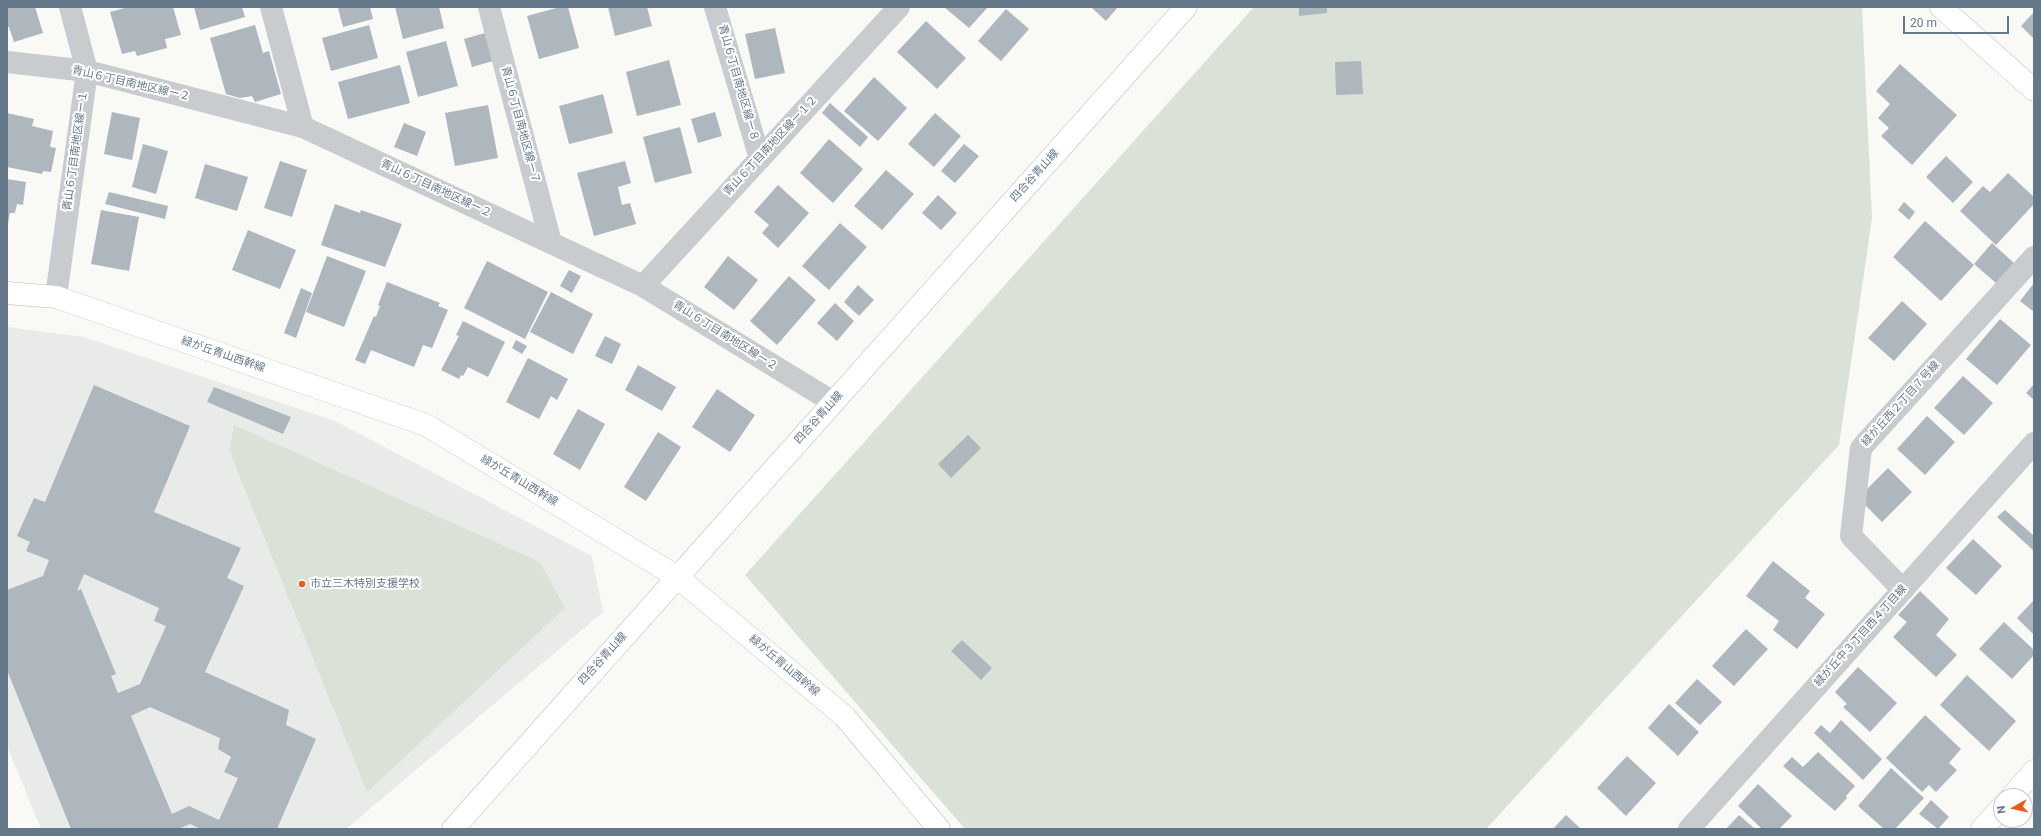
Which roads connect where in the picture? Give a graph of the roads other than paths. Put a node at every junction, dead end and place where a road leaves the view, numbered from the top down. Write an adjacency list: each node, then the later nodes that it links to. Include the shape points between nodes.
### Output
1 (70, 7): 9 (street, 青山６丁目南地区線ー１)
2 (272, 7): 11 (street)
3 (489, 7): 13 (street, 青山６丁目南地区線ー７)
4 (715, 7): 12 (street, 青山６丁目南地区線ー８)
5 (899, 7): 12 (street, 青山６丁目南地区線ー１２)
6 (1186, 7): 18 (street, 四合谷青山線)
7 (1941, 7): 10 (street)
8 (7, 62): 9 (street, 青山６丁目南地区線ー２)
9 (87, 71): 11 (street, 青山６丁目南地区線ー２); 17 (street, 青山６丁目南地区線ー１)
10 (2034, 90)
11 (303, 127): 13 (street, 青山６丁目南地区線ー２)
12 (760, 159): 15 (street, 青山６丁目南地区線ー１２)
13 (551, 243): 15 (street, 青山６丁目南地区線ー２)
14 (2034, 257): 21 (street, 緑が丘西２丁目７号線, via 1861,448 1851,536)
15 (643, 286): 18 (street, 青山６丁目南地区線ー２)
16 (7, 293): 17 (street, 緑が丘青山西幹線)
17 (56, 297): 20 (street, 緑が丘青山西幹線, via 426,425)
18 (833, 402): 20 (street, 四合谷青山線)
19 (2034, 443): 21 (street, 緑が丘中３丁目西４丁目線)
20 (676, 576): 25 (street, 四合谷青山線); 26 (street, 緑が丘青山西幹線, via 844,716)
21 (1903, 590): 27 (street, 緑が丘中３丁目西４丁目線)
22 (2034, 771): 23 (street)
23 (2019, 788)
24 (1993, 817): 28 (street)
25 (452, 829)
26 (939, 829)
27 (1689, 829)
28 (1982, 829)

